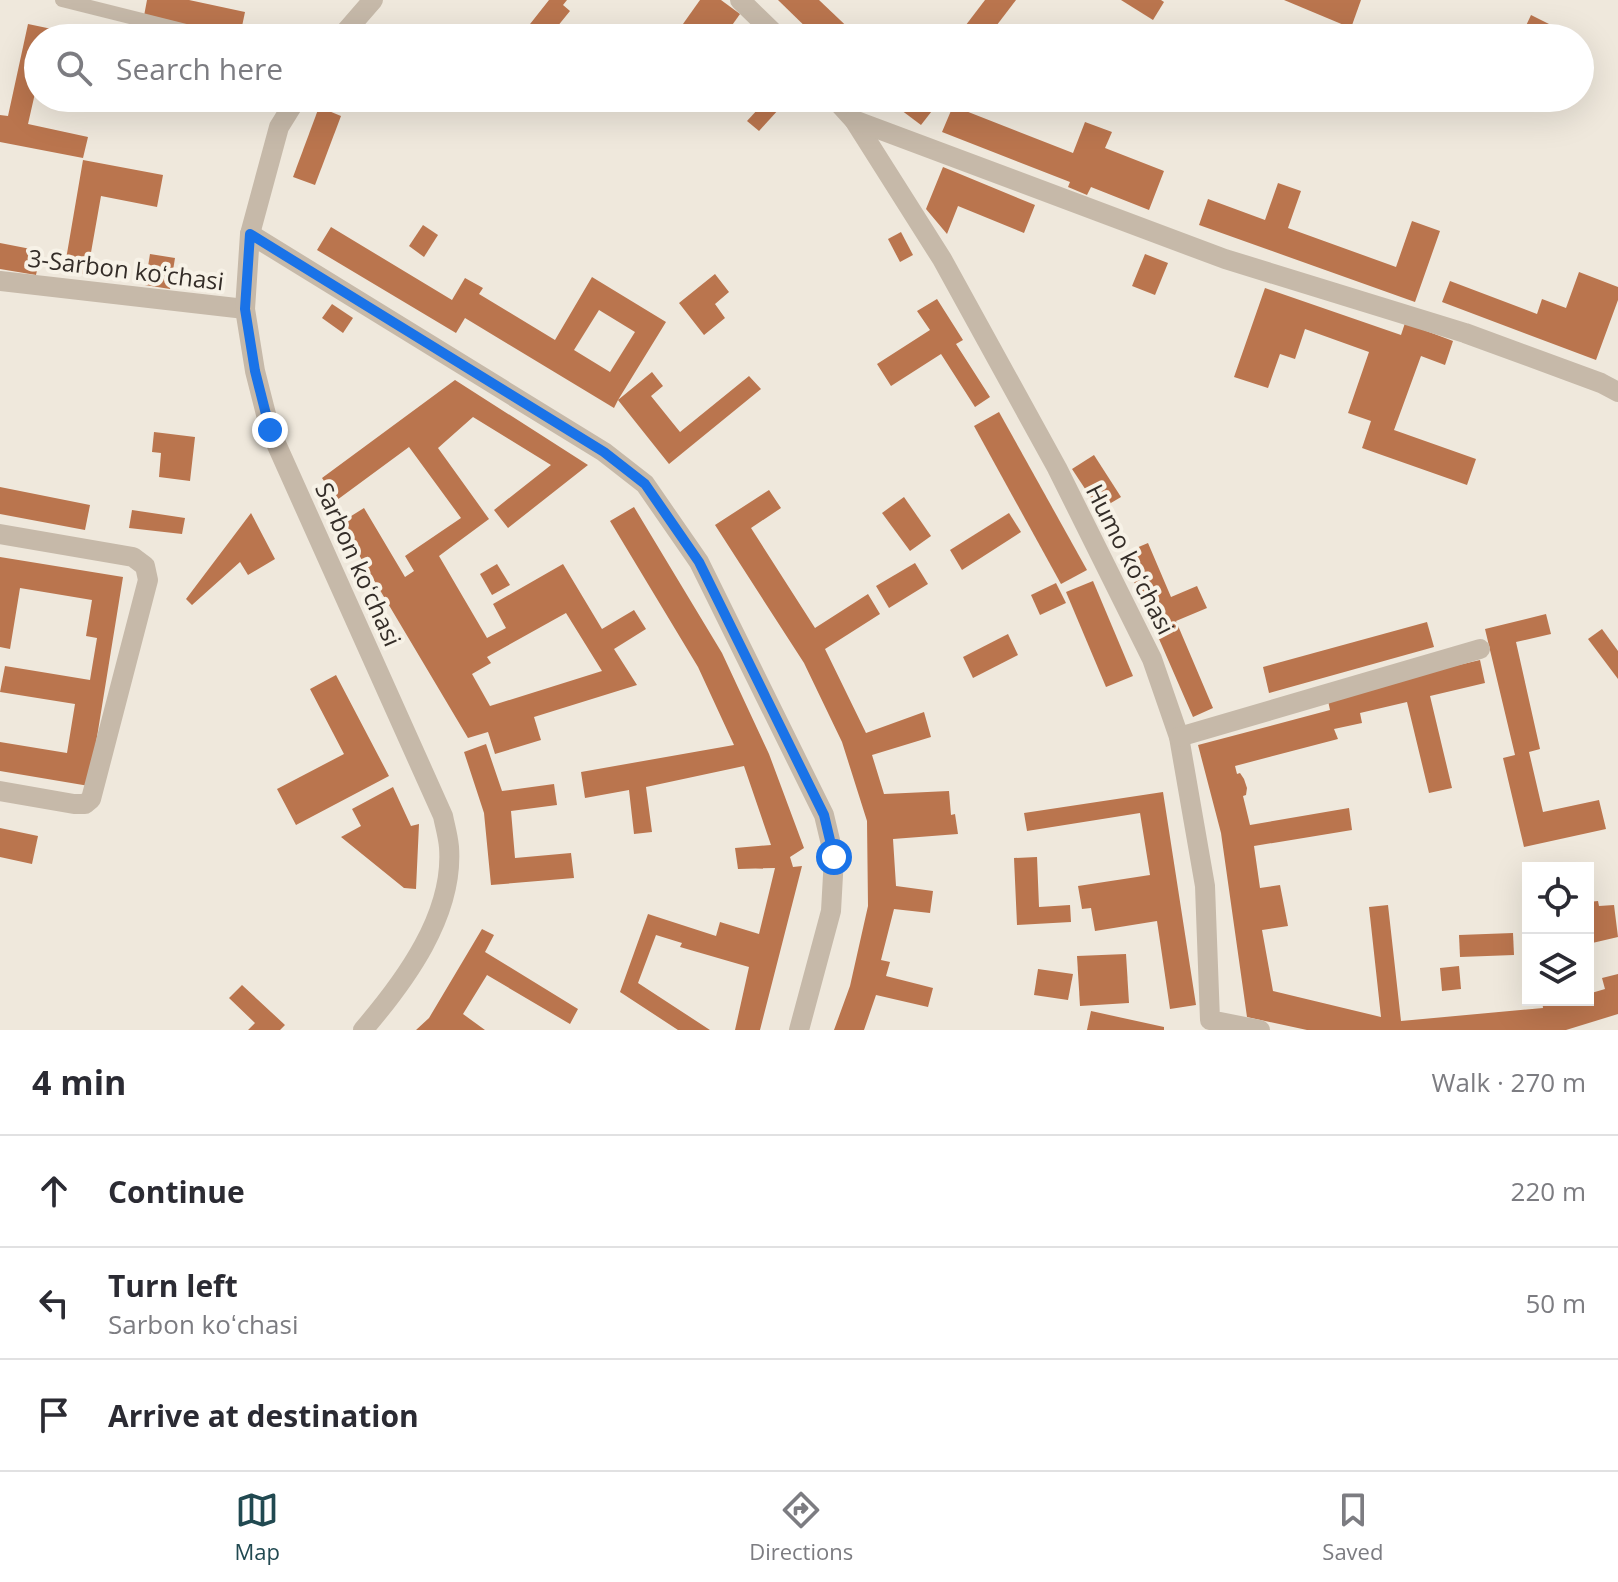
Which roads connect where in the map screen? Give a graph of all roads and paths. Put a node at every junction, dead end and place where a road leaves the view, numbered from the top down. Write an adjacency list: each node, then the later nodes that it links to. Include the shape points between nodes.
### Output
1 (62, 0): 4 (lane)
2 (373, 0): 5 (street)
3 (740, 0): 6 (street)
4 (158, 24)
5 (352, 24)
6 (765, 24)
7 (288, 112): 10 (street, Sarbon koʻchasi, via 279,127)
8 (847, 112): 9 (street, Humo koʻchasi)
9 (854, 120): 13 (street, Humo koʻchasi, via 1225,259 1465,333); 16 (street, Humo koʻchasi, via 942,259 1049,455 1152,659)
10 (250, 234): 12 (street, Sarbon koʻchasi); 20 (street, via 604,452 645,484 699,562 824,815 834,857 831,911)
11 (0, 281): 12 (street, 3-Sarbon koʻchasi)
12 (245, 309): 19 (street, Sarbon koʻchasi, via 270,430 443,816 449,848 439,912 428,938)
13 (1618, 392)
14 (0, 534): 17 (street, via 123,554 148,572 91,799 80,805)
15 (1480, 649): 16 (street)
16 (1179, 737): 18 (street, Humo koʻchasi, via 1205,886)
17 (0, 791)
18 (1209, 1025): 21 (street, Humo koʻchasi)
19 (363, 1030)
20 (799, 1030)
21 (1260, 1030)

